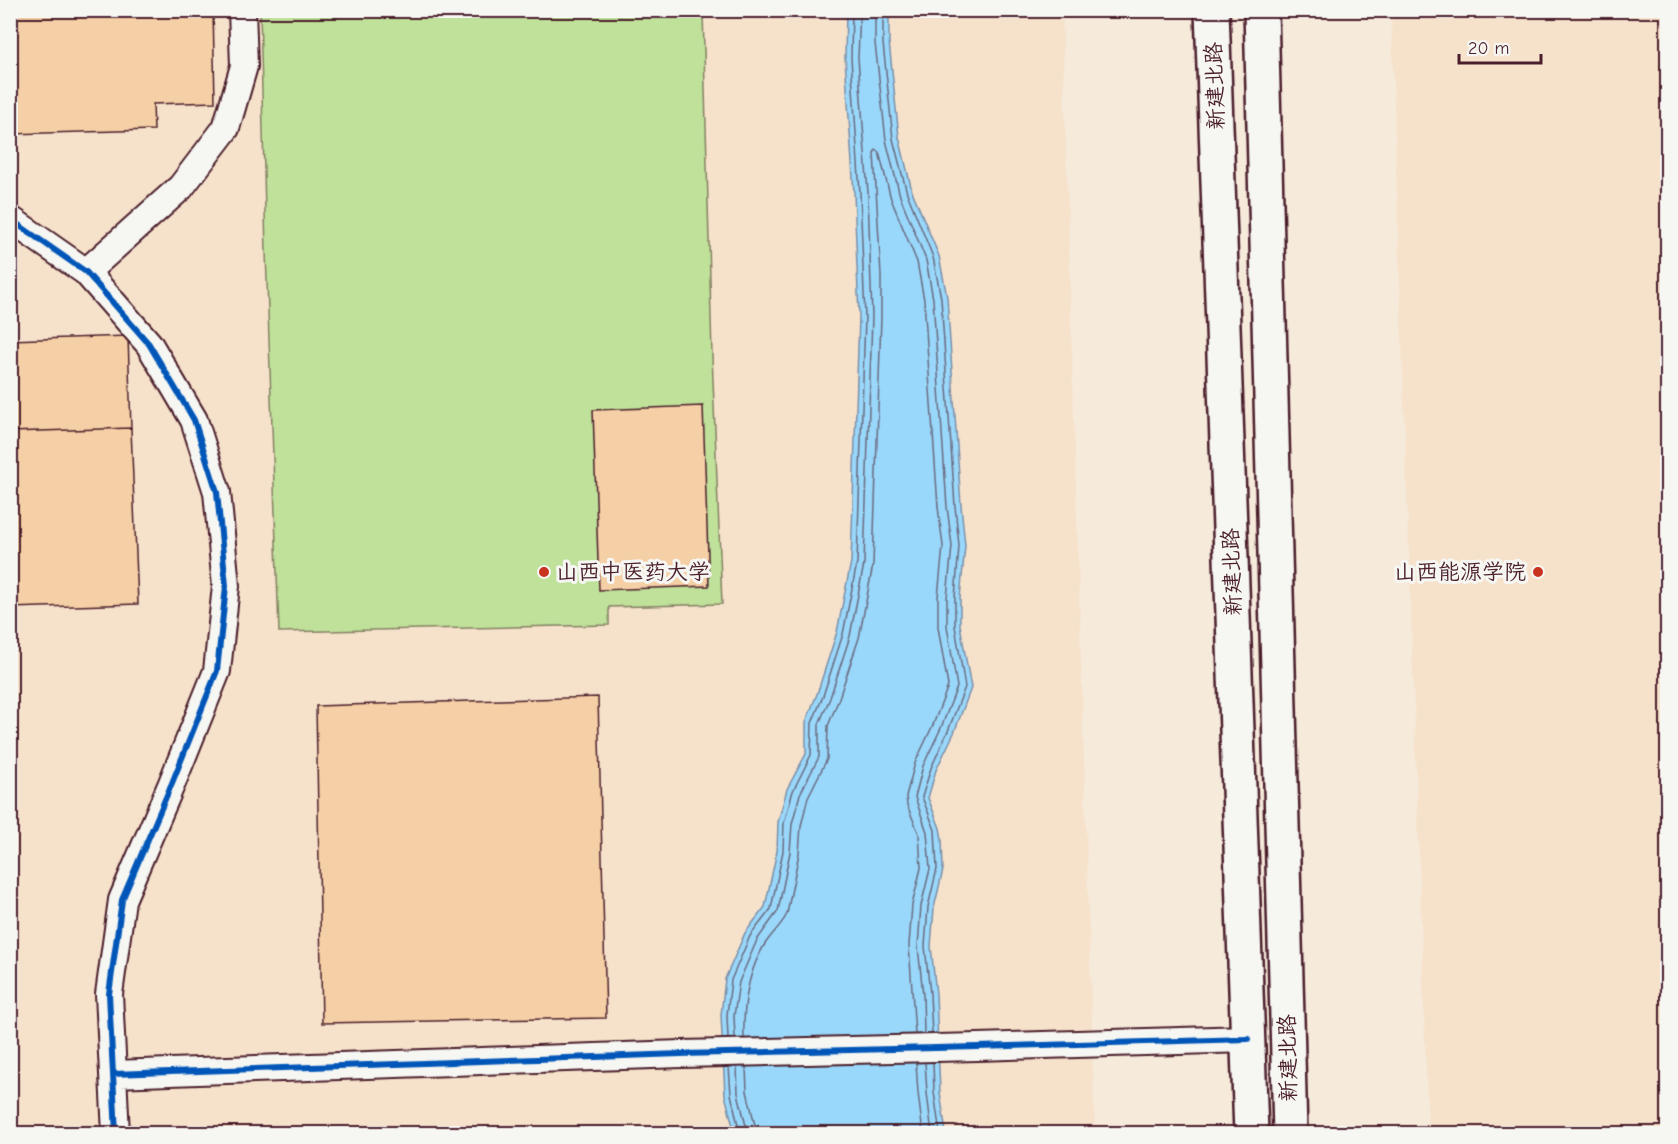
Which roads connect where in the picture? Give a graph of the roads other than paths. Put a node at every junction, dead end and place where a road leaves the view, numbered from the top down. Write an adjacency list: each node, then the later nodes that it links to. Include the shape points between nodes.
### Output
1 (242, 10): 5 (street, via 244,66 226,128 181,187)
2 (1212, 10): 6 (main road, 新建北路)
3 (1261, 10): 10 (main road, 新建北路)
4 (10, 219): 5 (street)
5 (86, 272): 7 (street, via 149,344 194,420 217,492 226,585 217,671 122,900 109,994)
6 (1248, 1039): 7 (street); 9 (main road, 新建北路)
7 (113, 1074): 8 (street)
8 (116, 1134)
9 (1251, 1134)
10 (1290, 1134)

